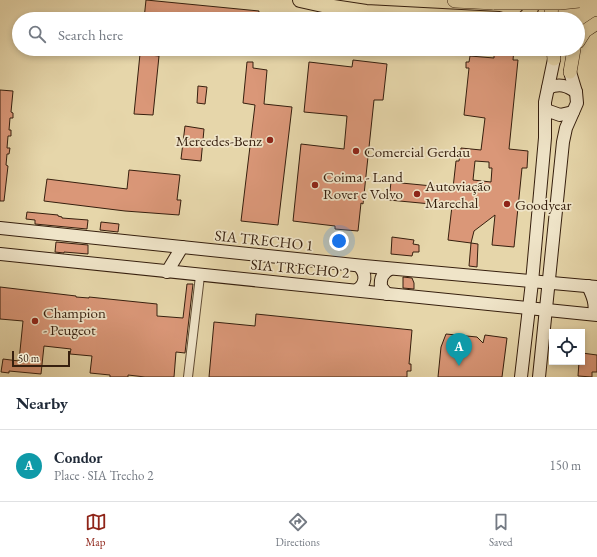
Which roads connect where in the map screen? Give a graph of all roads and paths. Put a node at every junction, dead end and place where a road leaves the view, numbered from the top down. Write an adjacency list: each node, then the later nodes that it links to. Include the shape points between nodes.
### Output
1 (300, 0): 6 (highway)
2 (455, 0): 5 (highway, bridge)
3 (534, 0): 7 (highway)
4 (552, 0): 8 (main road)
5 (579, 0)
6 (366, 12)
7 (530, 12)
8 (551, 12)
9 (597, 22): 10 (main road)
10 (585, 31)
11 (554, 56): 14 (main road)
12 (573, 56): 13 (main road)
13 (570, 72): 15 (main road)
14 (548, 88): 15 (main road, via 564,85); 16 (main road)
15 (576, 92): 17 (main road, via 577,103)
16 (546, 110): 17 (main road, via 560,115); 25 (main road)
17 (573, 112): 26 (main road, via 563,142)
18 (0, 228): 19 (main road, SIA TRECHO 1)
19 (182, 247): 21 (main road, SIA TRECHO 1); 23 (main road)
20 (0, 254): 23 (main road, SIA TRECHO 2)
21 (359, 266): 22 (main road, SIA TRECHO 1); 28 (main road, via 363,269 365,282)
22 (390, 269): 25 (main road, SIA TRECHO 1); 29 (main road, via 382,274 381,279 381,288)
23 (167, 272): 24 (main road, SIA TRECHO 2)
24 (200, 276): 28 (main road, SIA TRECHO 2); 33 (street)
25 (532, 282): 26 (main road, SIA TRECHO 1); 30 (main road)
26 (549, 283): 27 (main road, SIA TRECHO 1); 31 (main road)
27 (593, 287): 32 (main road)
28 (357, 290): 29 (main road, SIA TRECHO 2)
29 (387, 294): 30 (main road, SIA TRECHO 2)
30 (529, 308): 31 (main road, SIA TRECHO 2); 34 (main road)
31 (546, 310): 32 (main road, SIA TRECHO 2); 35 (main road)
32 (595, 314)
33 (188, 377)
34 (521, 377)
35 (539, 377)

